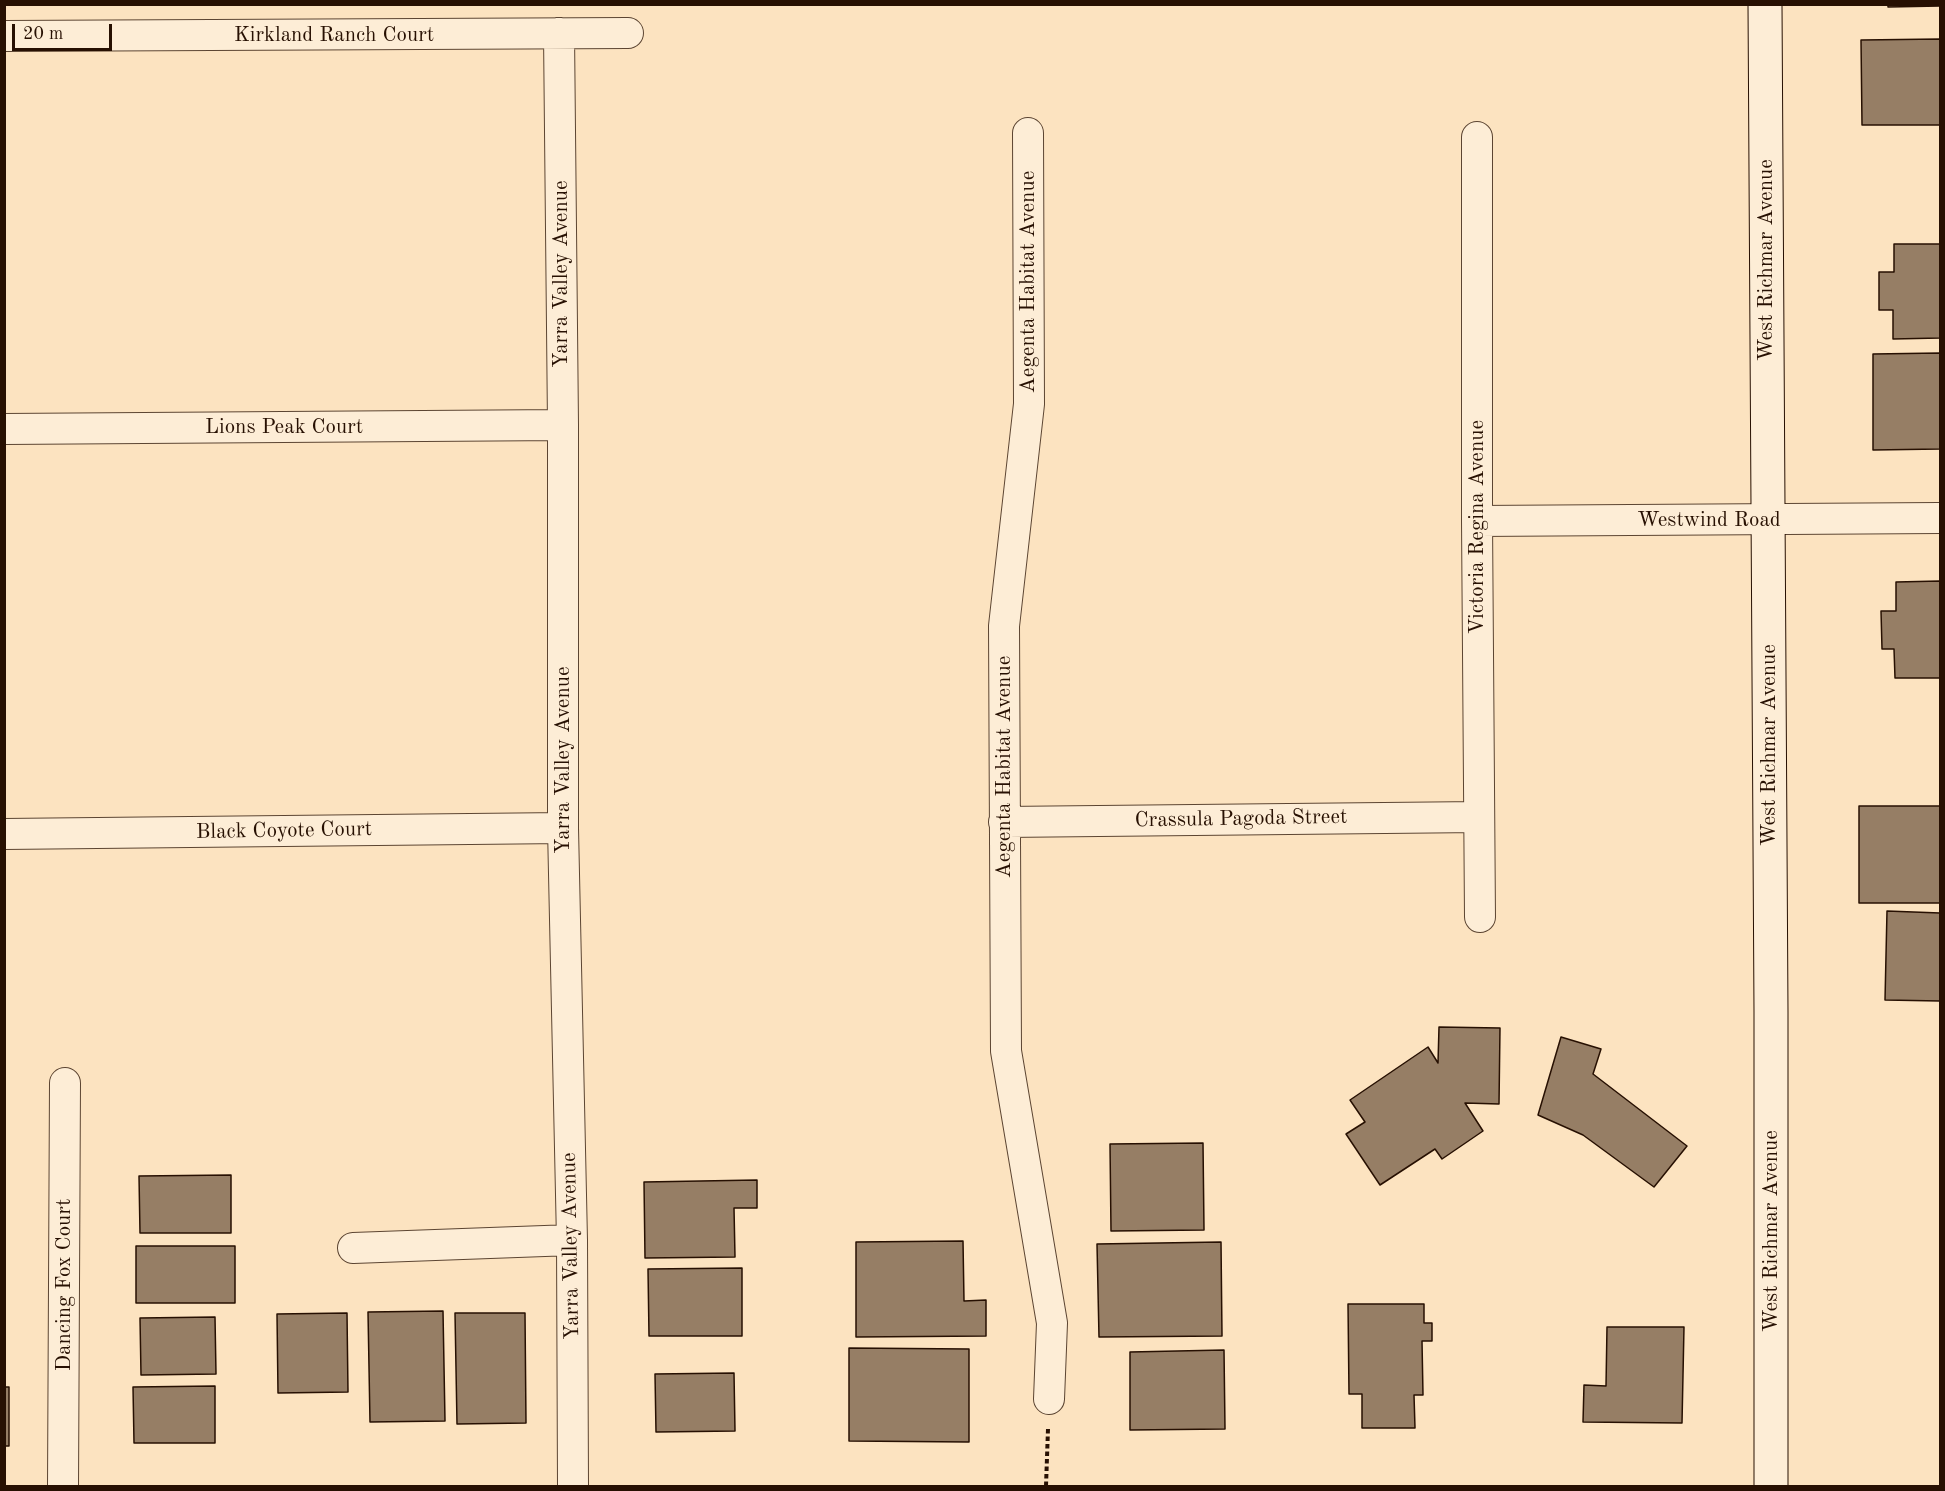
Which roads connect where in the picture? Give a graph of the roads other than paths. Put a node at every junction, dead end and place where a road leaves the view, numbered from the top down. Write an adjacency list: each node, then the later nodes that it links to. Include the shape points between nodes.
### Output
1 (1765, 4): 10 (street, West Richmar Avenue)
2 (559, 33): 3 (street, Kirkland Ranch Court); 4 (street, Kirkland Ranch Court); 7 (street, Yarra Valley Avenue)
3 (628, 33)
4 (4, 36)
5 (1028, 133): 13 (street, Aegenta Habitat Avenue, via 1029,404 1004,626)
6 (1477, 137): 11 (street, Victoria Regina Avenue)
7 (562, 425): 8 (street, Lions Peak Court); 14 (street, Yarra Valley Avenue)
8 (4, 429)
9 (1941, 518): 10 (street, Westwind Road)
10 (1767, 520): 11 (street, Westwind Road); 23 (street, West Richmar Avenue)
11 (1477, 521): 12 (street, Victoria Regina Avenue)
12 (1479, 817): 13 (street, Crassula Pagoda Street); 16 (street, Victoria Regina Avenue)
13 (1004, 822): 20 (street, Aegenta Habitat Avenue, via 1006,1051 1052,1323)
14 (562, 828): 15 (street, Black Coyote Court); 18 (street, Yarra Valley Avenue)
15 (4, 834)
16 (1480, 917)
17 (65, 1083): 21 (street, Dancing Fox Court)
18 (573, 1240): 19 (street); 22 (street, Yarra Valley Avenue)
19 (353, 1248)
20 (1049, 1399)
21 (63, 1486)
22 (573, 1486)
23 (1771, 1486)

